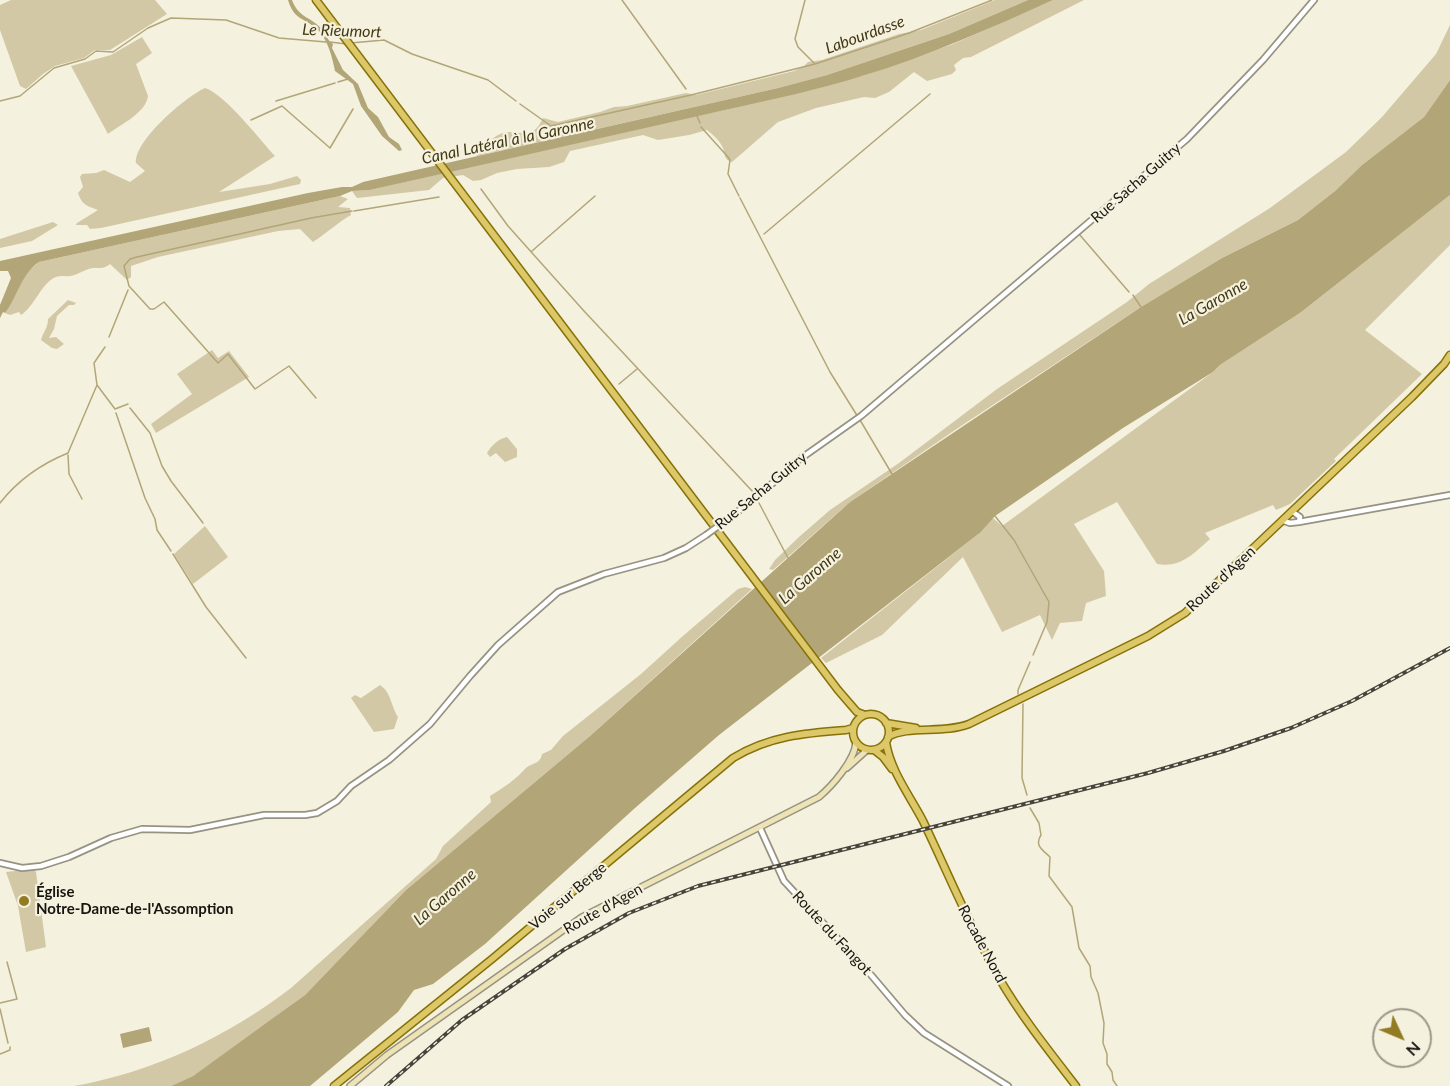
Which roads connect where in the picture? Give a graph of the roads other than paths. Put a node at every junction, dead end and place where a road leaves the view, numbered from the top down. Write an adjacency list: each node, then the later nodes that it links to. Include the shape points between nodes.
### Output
1 (316, 0): 8 (main road)
2 (1314, 0): 20 (street, Rue Sacha Guitry, bridge, via 1187,140 861,416 686,548 558,592 498,645 430,724 326,808 305,815 264,815 190,830 137,830 36,867)
3 (1450, 355): 5 (main road, Route d'Agen)
4 (1450, 495): 6 (street)
5 (1293, 512): 6 (street); 7 (main road, Route d'Agen)
6 (1299, 520): 7 (street)
7 (1284, 521): 12 (main road, Route d'Agen, via 1169,624 976,721)
8 (840, 692): 9 (main road); 11 (main road)
9 (865, 715): 10 (main road, via 876,715); 11 (main road)
10 (886, 723): 12 (main road, Route d'Agen); 15 (main road)
11 (855, 725): 13 (main road, via 846,730); 14 (main road)
12 (941, 730): 15 (main road, Route d'Agen, via 899,732)
13 (814, 733): 14 (main road); 21 (main road, Voie sur Berge, via 769,740 727,763)
14 (855, 740): 16 (main road); 17 (main road, Route d'Agen, via 855,751)
15 (887, 740): 16 (main road); 18 (main road, via 889,756)
16 (871, 750): 17 (main road, Route d'Agen, via 860,754); 18 (main road, via 885,760)
17 (840, 775): 19 (main road, Route d'Agen, via 809,804)
18 (907, 792): 24 (main road, Rocade Nord, via 999,979)
19 (760, 828): 22 (main road, Route d'Agen, via 582,917 387,1055); 23 (street, Route du Fangot, via 784,881 918,1029)
20 (0, 863)
21 (334, 1086)
22 (350, 1086)
23 (1008, 1086)
24 (1076, 1086)

